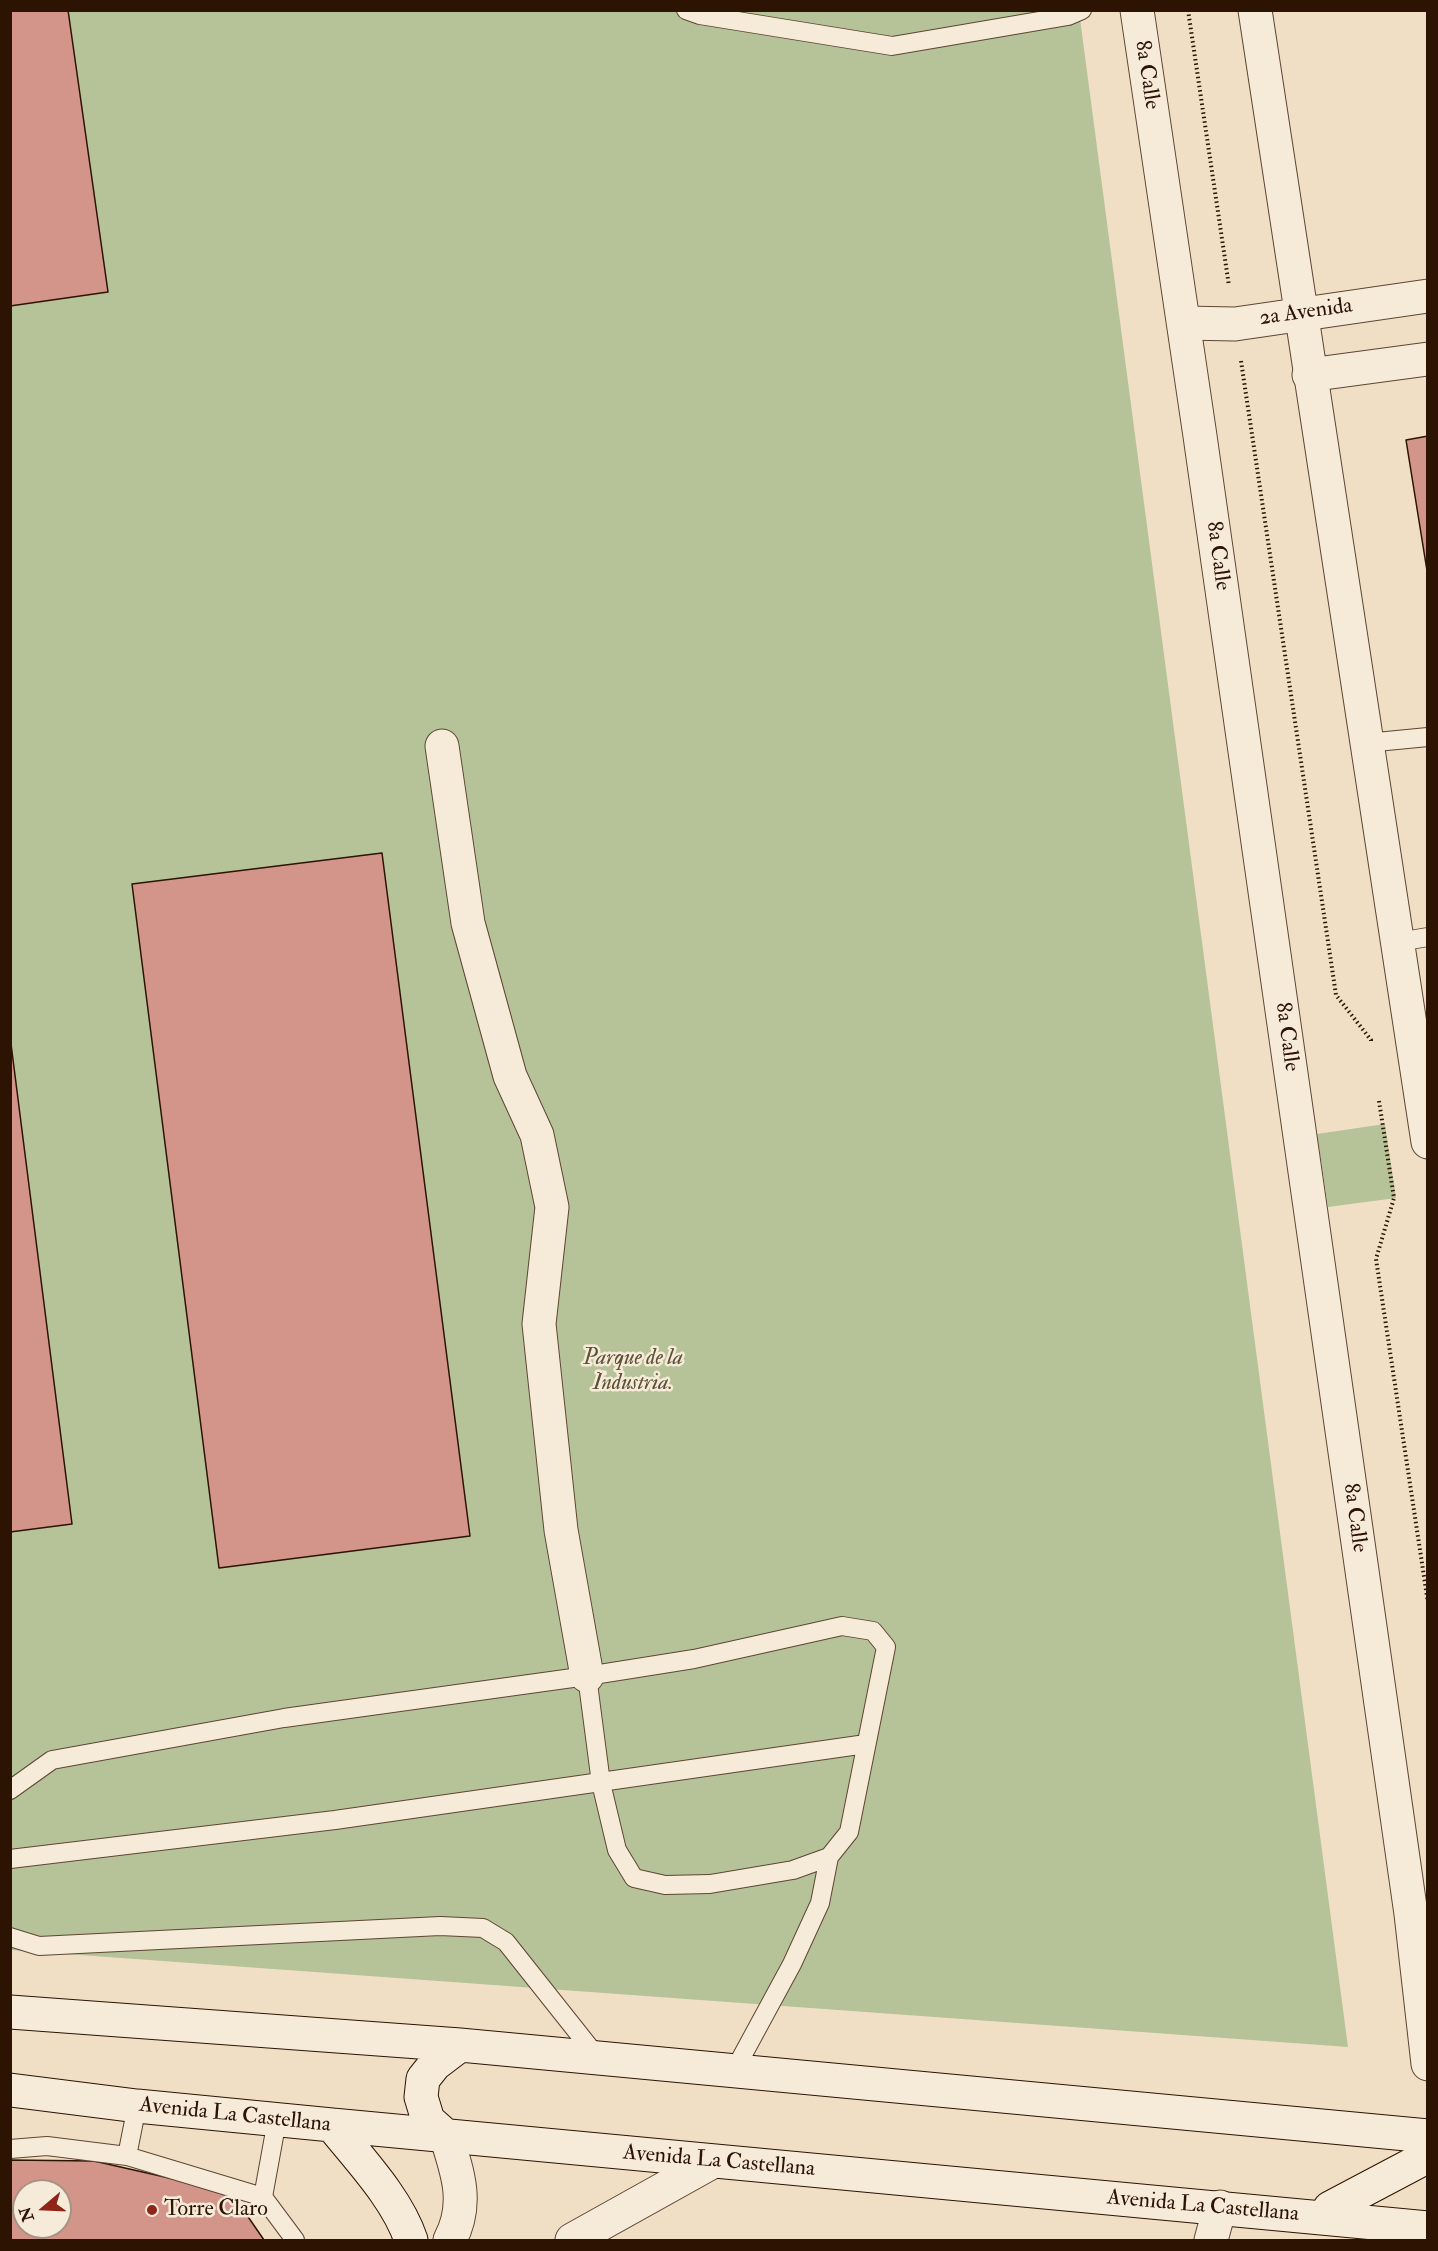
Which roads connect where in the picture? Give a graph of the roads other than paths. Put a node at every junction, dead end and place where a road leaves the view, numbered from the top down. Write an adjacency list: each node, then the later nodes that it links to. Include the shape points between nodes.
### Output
1 (686, 10): 2 (lane, via 892,46 1068,16)
2 (1082, 10)
3 (1137, 10): 7 (street, 8a Calle)
4 (1254, 10): 6 (street)
5 (1428, 296): 6 (street, 2a Avenida)
6 (1300, 314): 7 (street, 2a Avenida, via 1235,324); 9 (street)
7 (1184, 323): 26 (street, 8a Calle, via 1406,1878)
8 (1428, 359): 9 (street)
9 (1309, 375): 11 (street)
10 (1428, 737): 11 (lane)
11 (1366, 743): 13 (street)
12 (442, 746): 16 (street, via 468,923 510,1076 537,1135 552,1207 539,1324 561,1530)
13 (1413, 939): 14 (street)
14 (1420, 1029): 15 (street)
15 (1428, 1142)
16 (586, 1676): 17 (lane, via 694,1659 842,1626 873,1631 886,1647); 18 (lane); 19 (lane, via 284,1718 52,1760)
17 (866, 1744): 18 (lane); 20 (lane, via 849,1832)
18 (601, 1783): 20 (lane, via 617,1850 634,1878 665,1885 710,1884 793,1870); 21 (lane)
19 (10, 1790)
20 (829, 1857): 27 (lane, via 820,1903)
21 (10, 1859)
22 (10, 1937): 25 (lane, via 39,1946 440,1926 483,1928 506,1942)
23 (10, 2012): 24 (street)
24 (460, 2045): 25 (street); 32 (street, via 423,2079 421,2097 428,2120)
25 (598, 2058): 27 (street)
26 (1428, 2064)
27 (734, 2071): 33 (street)
28 (10, 2090): 29 (street, Avenida La Castellana)
29 (137, 2106): 30 (street, Avenida La Castellana); 36 (lane)
30 (278, 2120): 31 (street, Avenida La Castellana); 38 (lane)
31 (332, 2126): 32 (street, Avenida La Castellana); 45 (street, via 381,2186)
32 (446, 2136): 37 (street, Avenida La Castellana); 46 (street, via 461,2198 458,2225)
33 (1428, 2136)
34 (1428, 2144): 40 (street, via 1419,2161)
35 (10, 2149): 36 (lane, via 47,2146)
36 (127, 2156): 38 (lane)
37 (712, 2162): 39 (street, Avenida La Castellana); 47 (street)
38 (263, 2197): 44 (lane)
39 (1220, 2207): 42 (street, Avenida La Castellana); 48 (street)
40 (1330, 2208): 41 (street); 42 (street)
41 (1428, 2208)
42 (1279, 2214): 43 (street, Avenida La Castellana)
43 (1428, 2228)
44 (295, 2241)
45 (411, 2241)
46 (450, 2241)
47 (572, 2241)
48 (1211, 2241)

